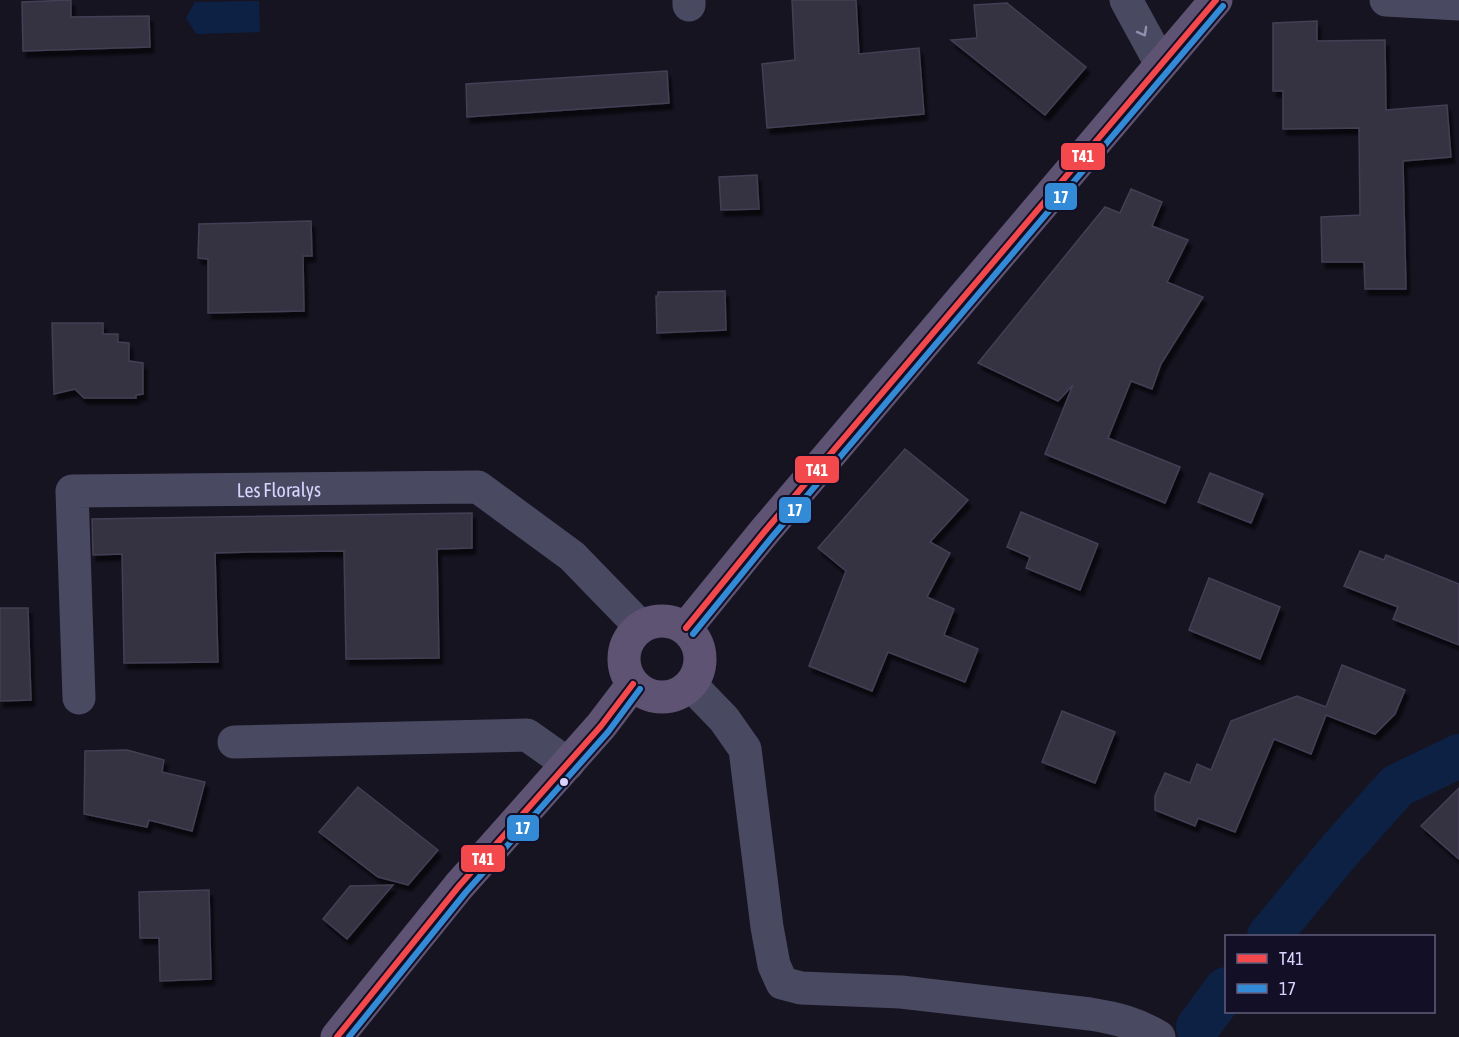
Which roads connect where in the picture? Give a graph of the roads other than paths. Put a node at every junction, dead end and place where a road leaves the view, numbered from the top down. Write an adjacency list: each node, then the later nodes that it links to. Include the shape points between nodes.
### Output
1 (1126, 0): 5 (street, one-way to 5)
2 (1216, 0): 5 (main road)
3 (1386, 0): 4 (street)
4 (1459, 4)
5 (1161, 64): 7 (main road)
6 (640, 626): 7 (main road, via 664,620); 8 (main road, via 624,654 627,675); 10 (street, Les Floralys, via 572,556 478,487 72,491)
7 (686, 628): 9 (main road, via 694,636 701,656)
8 (633, 684): 9 (main road, via 644,692 669,697); 12 (main road)
9 (691, 685): 14 (street, via 724,719 745,749 769,937 782,983 801,988 901,992 1090,1014 1136,1025)
10 (79, 698)
11 (234, 742): 12 (street, via 526,735)
12 (568, 764): 13 (main road, via 459,886)
13 (337, 1037)
14 (1158, 1037)

